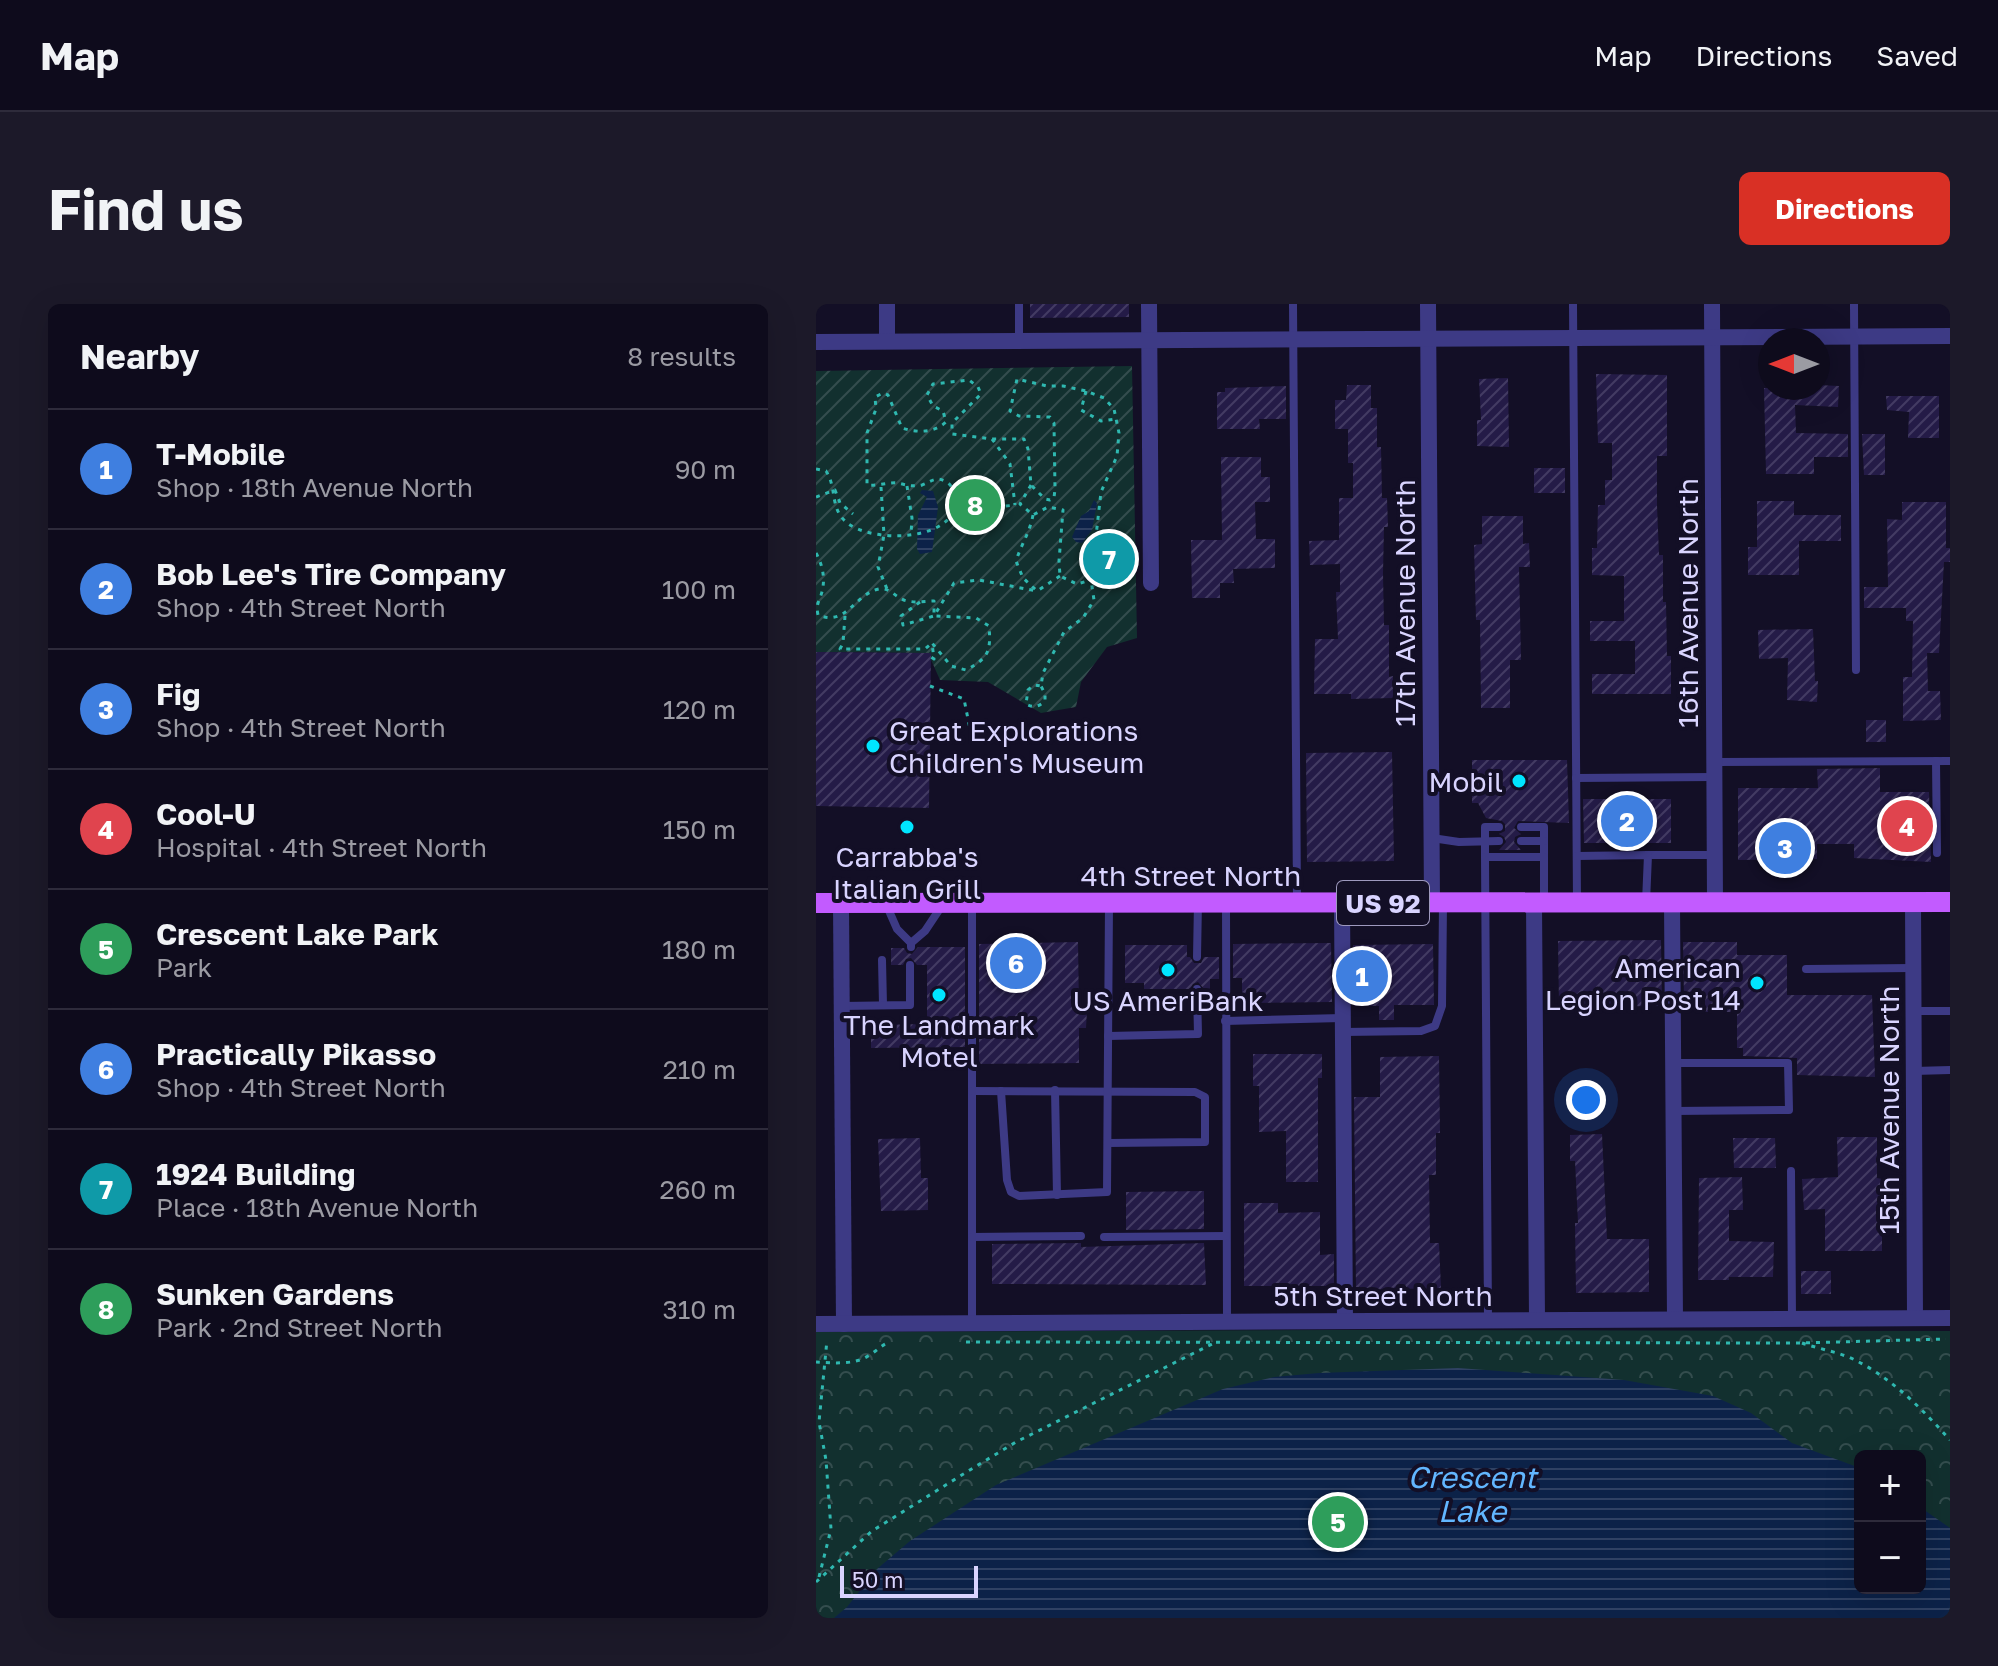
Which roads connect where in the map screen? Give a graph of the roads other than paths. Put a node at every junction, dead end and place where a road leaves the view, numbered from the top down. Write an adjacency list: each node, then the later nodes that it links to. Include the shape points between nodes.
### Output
1 (887, 304): 16 (street)
2 (1019, 304): 17 (lane)
3 (1149, 304): 15 (street)
4 (1293, 304): 14 (lane)
5 (1428, 304): 12 (street, 17th Avenue North)
6 (1573, 304): 13 (lane)
7 (1712, 304): 11 (street, 16th Avenue North)
8 (1854, 304): 9 (lane)
9 (1854, 336): 10 (street); 11 (street); 20 (lane)
10 (1950, 336)
11 (1712, 337): 13 (street); 23 (street, 16th Avenue North)
12 (1428, 338): 13 (street); 14 (street); 27 (street, 17th Avenue North)
13 (1573, 338): 24 (lane)
14 (1294, 339): 15 (street); 49 (lane)
15 (1149, 340): 17 (street); 19 (street)
16 (887, 341): 17 (street); 18 (street)
17 (1019, 341)
18 (816, 342)
19 (1151, 583)
20 (1856, 670)
21 (1936, 761): 22 (lane); 23 (lane); 32 (lane)
22 (1950, 761)
23 (1714, 770): 24 (lane); 34 (street, 16th Avenue North)
24 (1576, 778): 35 (lane)
25 (1499, 827): 28 (lane, via 1485,827)
26 (1521, 827): 31 (lane, via 1544,827)
27 (1431, 838): 28 (lane); 51 (street, 17th Avenue North)
28 (1485, 841): 29 (lane); 36 (lane)
29 (1499, 841)
30 (1521, 841): 31 (lane)
31 (1544, 841): 37 (lane)
32 (1937, 853)
33 (1648, 855): 34 (lane); 35 (lane); 55 (lane)
34 (1715, 855): 39 (street, 16th Avenue North)
35 (1577, 856): 54 (lane)
36 (1485, 857): 37 (lane); 52 (lane)
37 (1544, 857): 53 (lane)
38 (1198, 902): 47 (main road, 4th Street North / US 92); 48 (main road, 4th Street North / US 92); 57 (lane)
39 (1715, 902): 40 (main road, 4th Street North / US 92); 56 (main road, 4th Street North / US 92)
40 (1913, 902): 41 (main road, 4th Street North / US 92); 60 (street, 15th Avenue North)
41 (1950, 902)
42 (816, 903): 43 (main road, 4th Street North / US 92)
43 (841, 903): 44 (main road, 4th Street North / US 92); 64 (street)
44 (886, 903): 45 (main road, 4th Street North / US 92); 45 (lane, via 911,945)
45 (944, 903): 46 (main road, 4th Street North / US 92)
46 (972, 903): 47 (main road, 4th Street North / US 92); 74 (lane)
47 (1109, 903): 69 (lane)
48 (1226, 903): 49 (main road, 4th Street North / US 92); 67 (lane)
49 (1297, 903): 50 (main road, 4th Street North / US 92)
50 (1342, 903): 51 (main road, 4th Street North / US 92); 68 (street)
51 (1437, 903): 52 (main road, 4th Street North / US 92); 68 (lane, via 1439,1019 1429,1030)
52 (1486, 903): 53 (main road, 4th Street North / US 92); 89 (lane)
53 (1539, 903): 54 (main road, 4th Street North / US 92); 90 (street)
54 (1577, 903): 55 (main road, 4th Street North / US 92)
55 (1646, 903): 56 (main road, 4th Street North / US 92)
56 (1672, 903): 70 (street)
57 (1197, 957)
58 (882, 960): 63 (lane)
59 (910, 965): 63 (lane, via 910,1005)
60 (1913, 968): 61 (lane); 65 (street, 15th Avenue North)
61 (1806, 969)
62 (1197, 989): 69 (lane, via 1198,1034)
63 (883, 1005): 64 (lane)
64 (842, 1006): 94 (street)
65 (1914, 1011): 66 (lane); 72 (street, 15th Avenue North)
66 (1950, 1011)
67 (1225, 1021): 68 (lane); 82 (lane)
68 (1343, 1025): 91 (street)
69 (1108, 1036): 76 (lane)
70 (1673, 1063): 77 (street); 77 (lane, via 1788,1063 1789,1110)
71 (1950, 1070): 72 (lane)
72 (1914, 1071): 85 (street, 15th Avenue North)
73 (1055, 1090): 75 (lane); 76 (lane); 80 (lane)
74 (972, 1091): 75 (lane); 83 (lane)
75 (1001, 1091): 80 (lane, via 1011,1192)
76 (1108, 1091): 78 (lane); 78 (lane, via 1195,1092 1205,1097 1205,1142)
77 (1673, 1111): 87 (street)
78 (1108, 1143): 80 (lane, via 1107,1192)
79 (1791, 1171): 88 (lane)
80 (1057, 1195)
81 (1081, 1236): 83 (lane)
82 (1226, 1236): 84 (lane); 92 (lane)
83 (972, 1237): 93 (lane)
84 (1104, 1237)
85 (1915, 1318): 86 (street, 5th Street North); 88 (street, 5th Street North)
86 (1950, 1318)
87 (1675, 1319): 88 (street, 5th Street North); 90 (street, 5th Street North)
88 (1792, 1319)
89 (1488, 1320): 90 (street, 5th Street North); 91 (street, 5th Street North)
90 (1537, 1320)
91 (1345, 1321): 92 (street, 5th Street North)
92 (1227, 1322): 93 (street, 5th Street North)
93 (972, 1323): 94 (street, 5th Street North)
94 (830, 1324)

